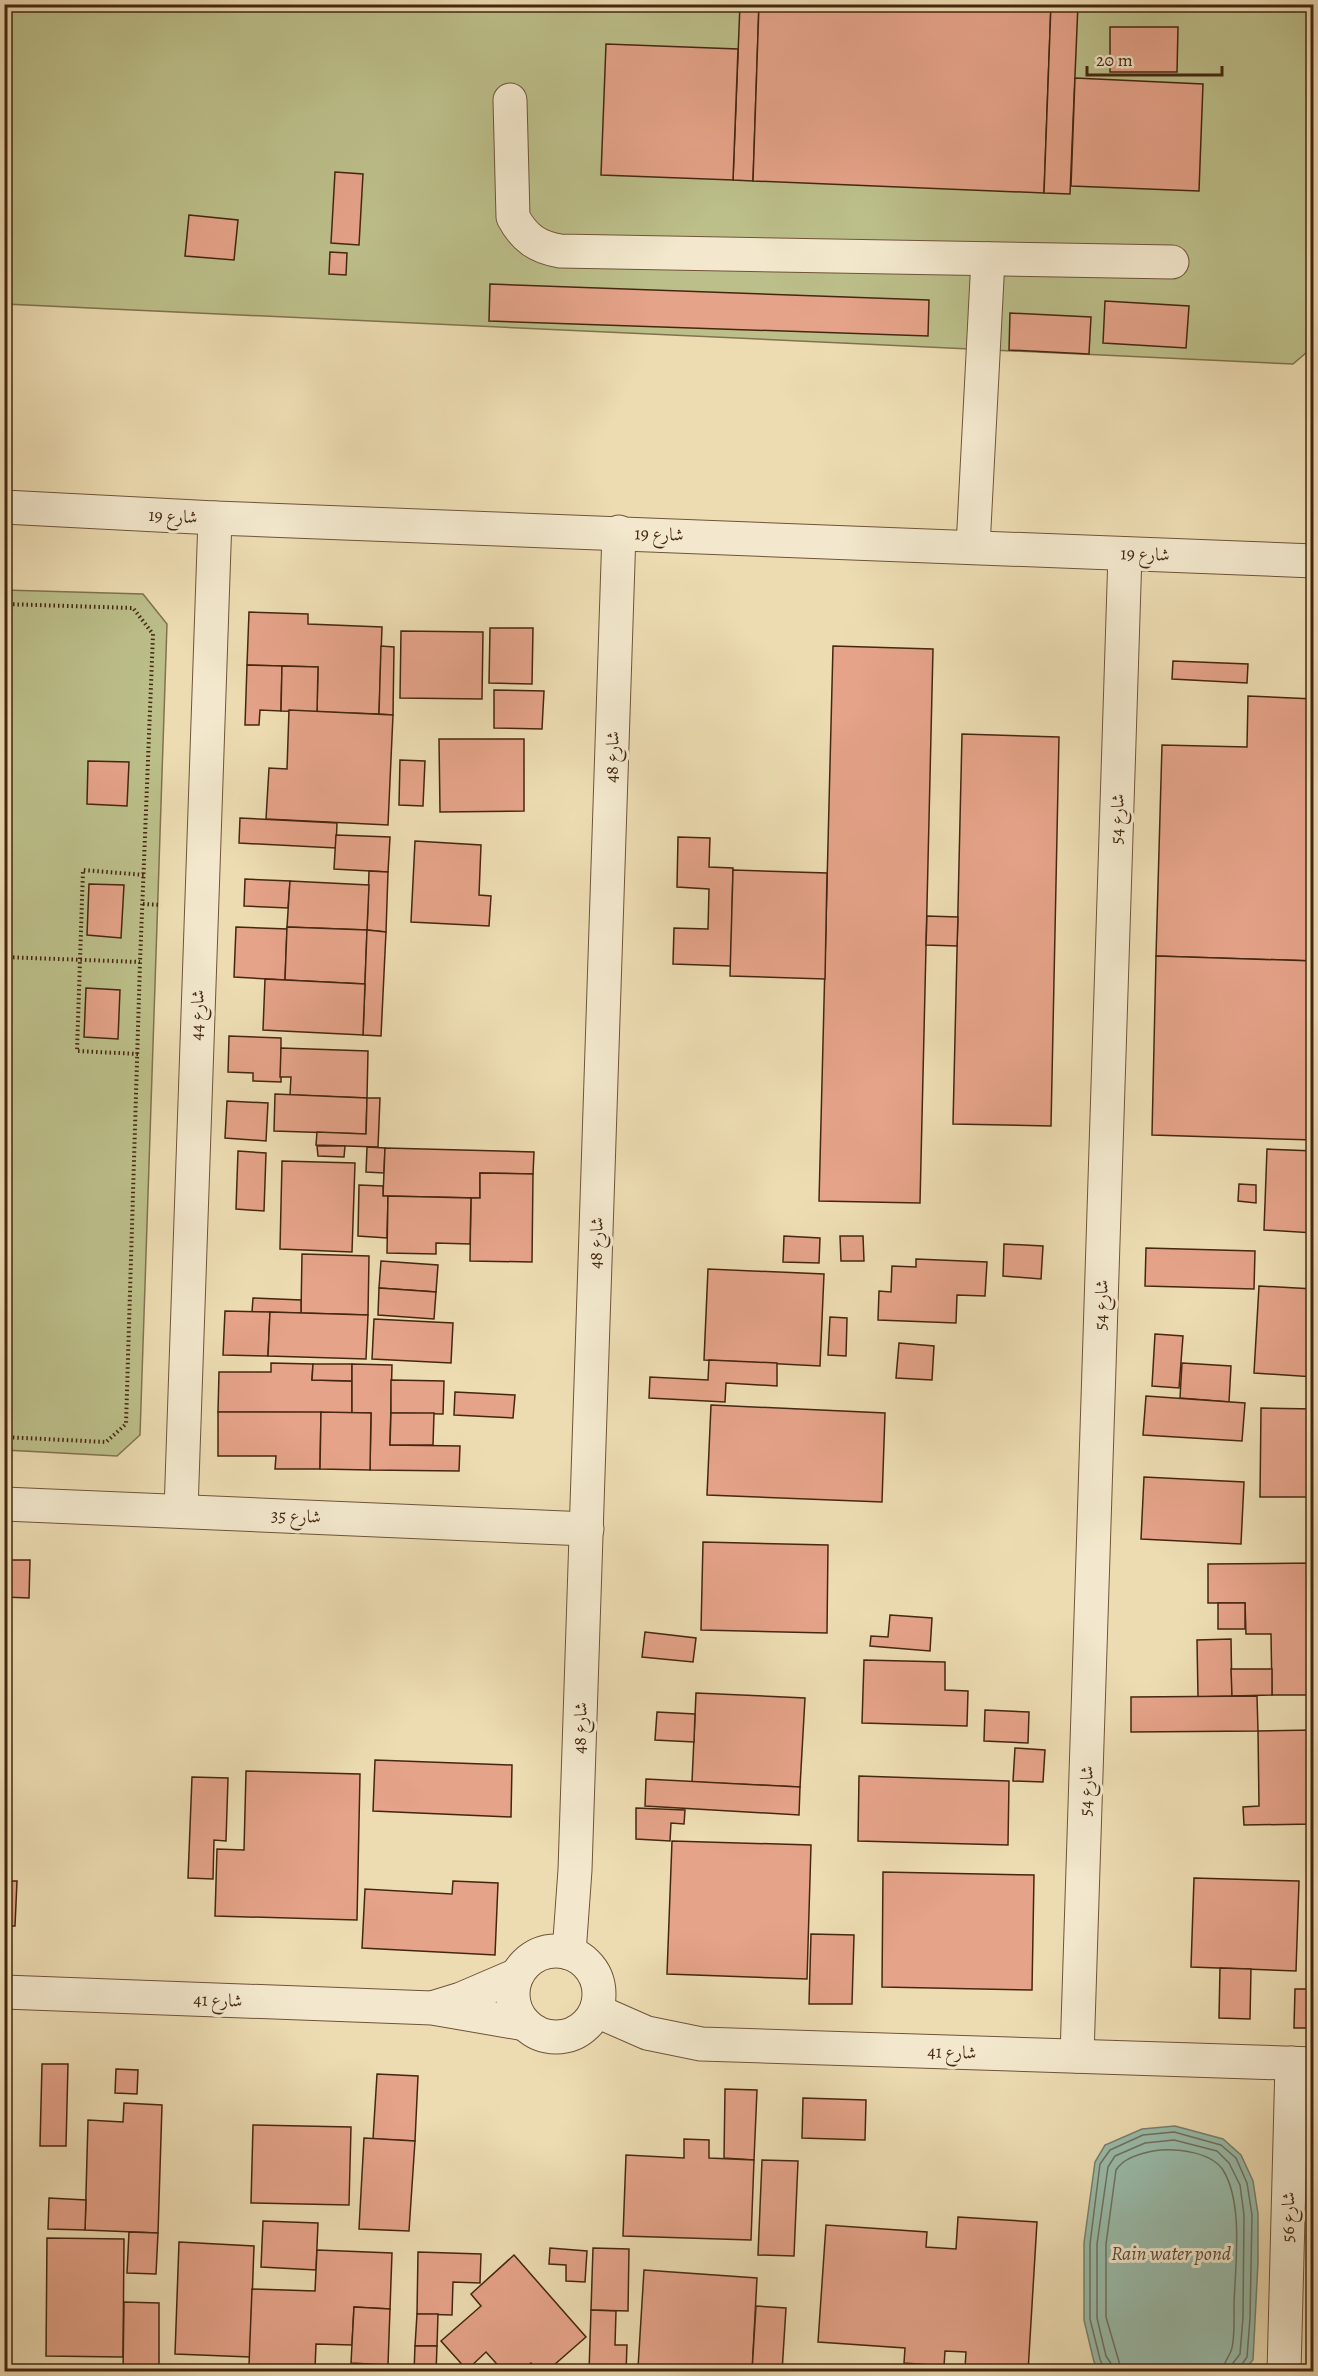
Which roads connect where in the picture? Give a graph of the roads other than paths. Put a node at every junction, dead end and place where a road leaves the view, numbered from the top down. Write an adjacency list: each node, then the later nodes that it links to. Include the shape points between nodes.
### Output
1 (510, 100): 2 (street, via 513,217 531,241 545,248)
2 (988, 259): 3 (street); 7 (street)
3 (1172, 262)
4 (4, 507): 5 (street, شارع 19)
5 (215, 518): 6 (street, شارع 19); 11 (street, شارع 44)
6 (619, 532): 7 (street, شارع 19); 12 (street, شارع 48)
7 (973, 547): 8 (street, شارع 19)
8 (1125, 554): 9 (street, شارع 19); 19 (street, شارع 54)
9 (1314, 561)
10 (4, 1504): 11 (street, شارع 35)
11 (181, 1511): 12 (street, شارع 35)
12 (587, 1528): 13 (street, شارع 48, via 575,1870)
13 (568, 1953): 14 (street, via 554,1950 538,1954); 17 (street, via 579,1957 595,1975 600,1998)
14 (517, 1975): 16 (street, شارع 41); 18 (street, via 513,2001)
15 (4, 1992): 16 (street, شارع 41)
16 (432, 2008): 18 (street, شارع 41)
17 (597, 2011): 18 (street, via 591,2021 571,2036 546,2037); 19 (street, شارع 41, via 647,2033 701,2044)
18 (525, 2024)
19 (1077, 2056): 20 (street, شارع 41)
20 (1303, 2064): 21 (street, شارع 56)
21 (1284, 2372)

